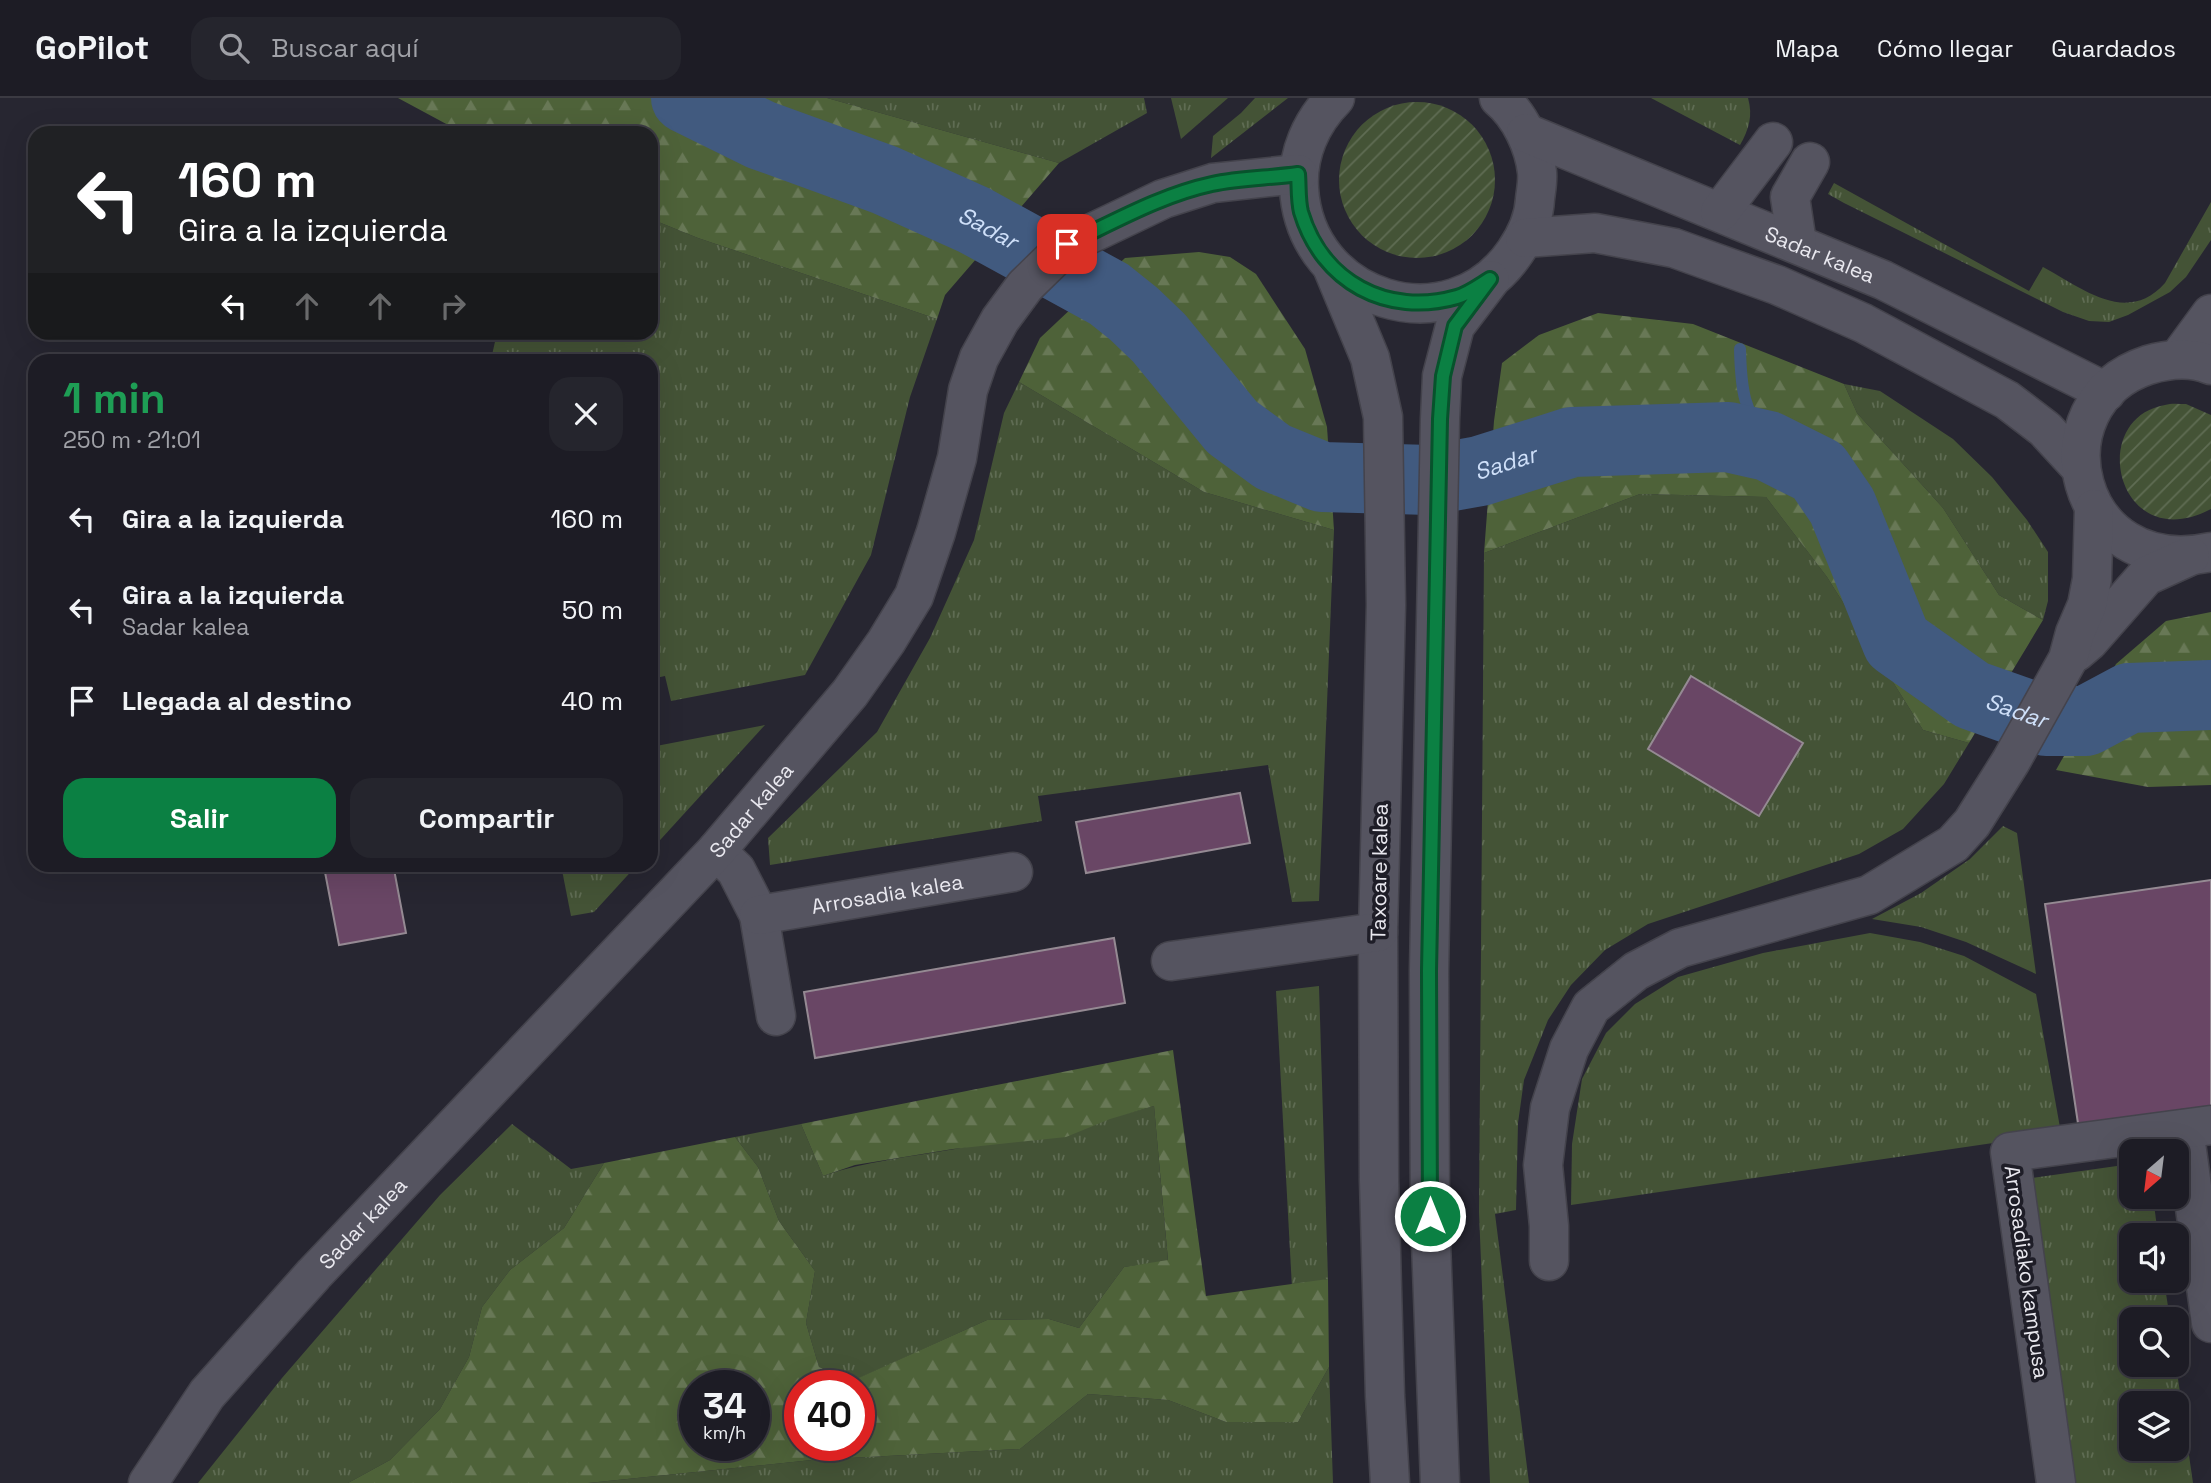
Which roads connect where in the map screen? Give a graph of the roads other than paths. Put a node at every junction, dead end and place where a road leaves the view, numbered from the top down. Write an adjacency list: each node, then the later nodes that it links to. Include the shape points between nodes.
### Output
1 (1335, 98): 6 (street, via 1305,141)
2 (1499, 98): 3 (street)
3 (1526, 133): 7 (street, Sadar kalea); 8 (street, via 1537,172 1534,212)
4 (1773, 142): 7 (street)
5 (1810, 162): 9 (street, via 1790,197)
6 (1298, 174): 10 (street, via 1300,209 1312,242); 19 (street, Sadar kalea, via 1213,183 1163,199 1067,244 1026,286 979,358 968,390 957,458 914,596 850,693)
7 (1720, 212): 9 (street, Sadar kalea)
8 (1525, 238): 11 (street); 15 (street, via 1595,233 1674,248 1777,285 1863,323 2007,400 2045,429)
9 (1797, 243): 14 (street, Sadar kalea, via 1883,279)
10 (1333, 269): 11 (street, via 1361,289 1404,302 1460,296); 22 (street, Taxoare kalea, via 1370,358 1383,417 1386,553)
11 (1490, 279): 30 (street, via 1455,326 1443,376 1440,419 1429,971 1430,1216)
12 (2211, 314): 13 (street)
13 (2195, 362): 14 (street, via 2158,362 2139,368)
14 (2106, 392): 15 (street, via 2090,415 2081,442)
15 (2081, 468): 16 (street)
16 (2094, 509): 17 (street, via 2112,531 2135,547 2162,555); 18 (street, via 2092,579)
17 (2201, 554): 18 (street, via 2146,576)
18 (2077, 644): 26 (street, via 2011,761 1972,823 1952,844 1869,895 1680,948 1636,971 1591,1007 1569,1049 1550,1108 1543,1165)
19 (716, 851): 21 (street, via 736,870); 28 (street, Sadar kalea, via 314,1274 207,1394)
20 (1013, 872): 21 (street, Arrosadia kalea)
21 (759, 915): 24 (street)
22 (1378, 932): 23 (street); 29 (street, Taxoare kalea, via 1379,1180)
23 (1171, 961)
24 (776, 1017)
25 (2197, 1127): 27 (street, Arrosadiako kampusa); 31 (street, Arrosadiako kampusa, via 2010,1152)
26 (1549, 1261)
27 (2211, 1323)
28 (148, 1483)
29 (1390, 1483)
30 (1440, 1483)
31 (2056, 1483)

